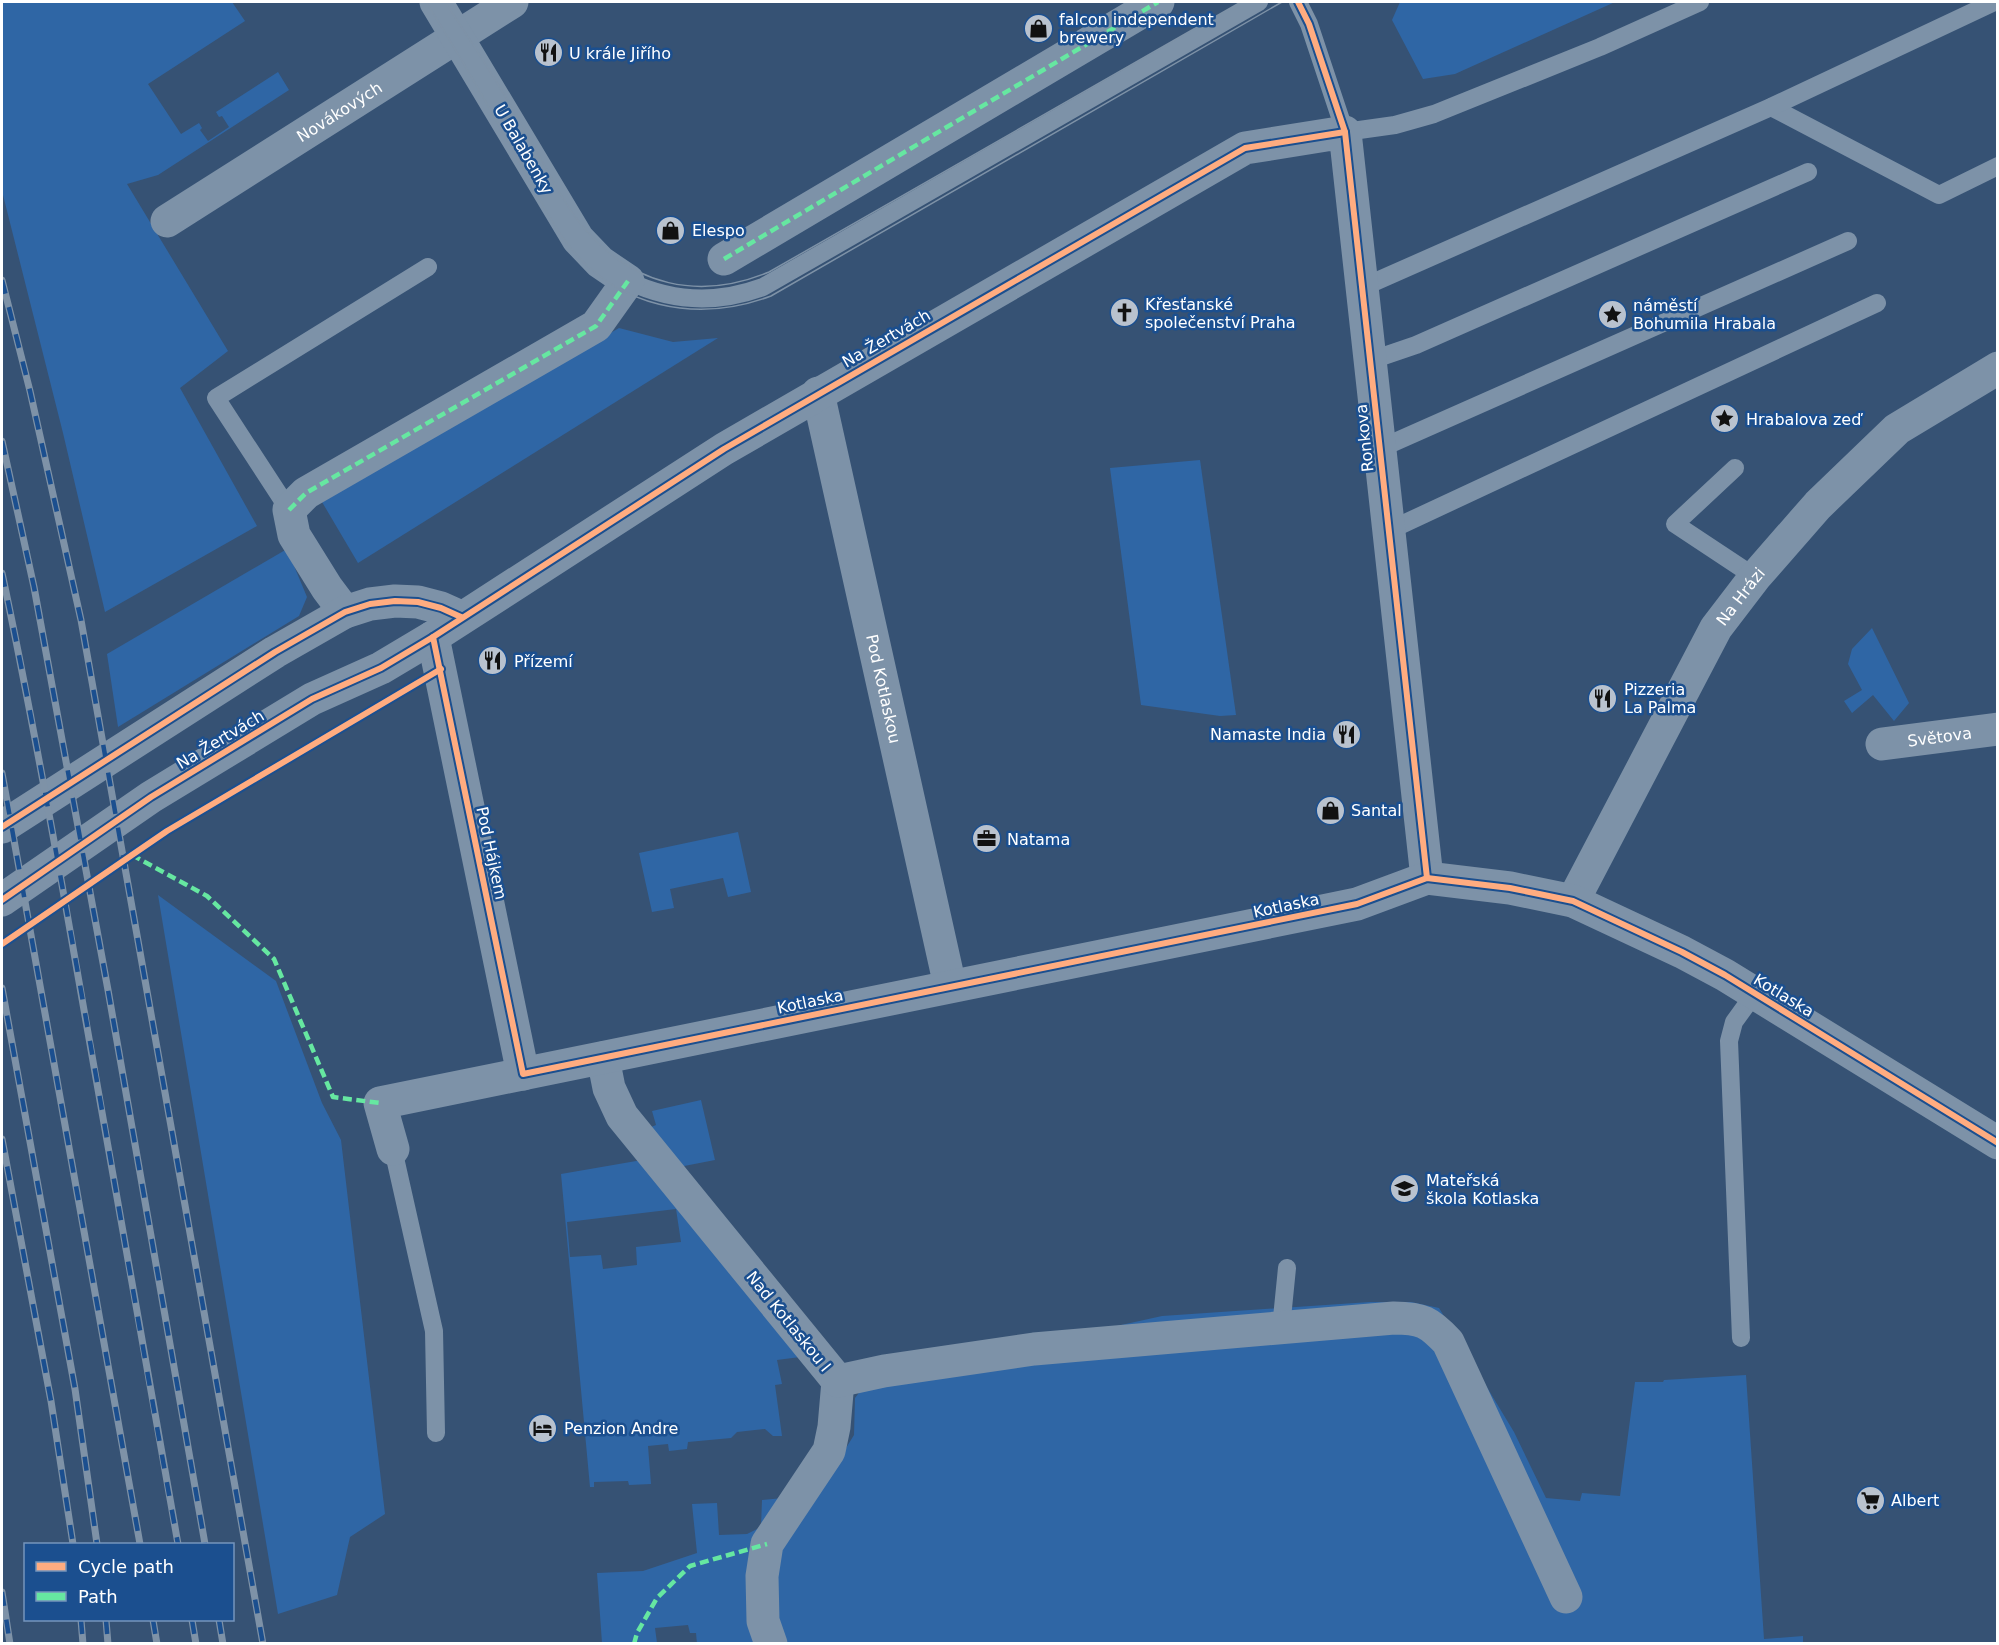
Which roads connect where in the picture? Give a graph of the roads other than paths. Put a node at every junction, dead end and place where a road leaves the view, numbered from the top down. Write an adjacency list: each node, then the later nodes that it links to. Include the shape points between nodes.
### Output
1 (436, 2): 8 (street, U Balabenky)
2 (512, 2): 8 (street, Novákových)
3 (1158, 2): 15 (street)
4 (1259, 2): 17 (lane, via 762,287 728,297 689,299 657,293)
5 (1298, 2): 10 (lane, Ronkova)
6 (1700, 2): 10 (lane, via 1434,114 1395,125)
7 (1994, 2): 9 (lane)
8 (458, 36): 13 (street, Novákových); 17 (street, U Balabenky, via 578,240 600,262)
9 (1771, 107): 11 (lane, via 1939,195); 18 (lane)
10 (1345, 132): 18 (street, Ronkova); 22 (street, Na Žertvách, via 1245,148)
11 (1998, 166)
12 (1808, 172): 20 (lane, via 1416,345)
13 (167, 221)
14 (1848, 241): 23 (lane)
15 (724, 259)
16 (428, 267): 25 (lane, via 216,398)
17 (628, 281): 25 (street, via 596,326 306,492)
18 (1361, 288): 20 (street, Ronkova)
19 (1877, 303): 26 (lane)
20 (1369, 361): 23 (street, Ronkova)
21 (1998, 368): 27 (street, Na Hrázi, via 1897,429 1818,505)
22 (818, 393): 29 (street, Na Žertvách, via 724,448); 37 (street, Pod Kotlaskou)
23 (1379, 448): 26 (street, Ronkova)
24 (1735, 468): 27 (lane, via 1675,524)
25 (289, 510): 28 (street, via 294,535)
26 (1388, 531): 34 (street, Ronkova)
27 (1755, 577): 36 (street, Na Hrázi, via 1716,628)
28 (345, 612): 29 (street, via 395,601 418,602); 33 (street, via 275,652)
29 (461, 617): 30 (street, Na Žertvách)
30 (433, 637): 35 (street, Na Žertvách, via 381,668 312,699 151,797); 40 (street, Pod Hájkem)
31 (1998, 729): 32 (street, Světova)
32 (1882, 744)
33 (2, 827)
34 (1426, 878): 36 (street, Kotlaska, via 1510,888); 37 (street, Kotlaska, via 1357,904)
35 (2, 900)
36 (1573, 901): 38 (street, Kotlaska, via 1682,952)
37 (950, 986): 39 (street, Kotlaska)
38 (1755, 993): 41 (street, Kotlaska); 45 (lane, via 1734,1022 1729,1041)
39 (603, 1058): 40 (street, Kotlaska); 46 (street, Nad Kotlaskou Ⅰ, via 609,1088 622,1116)
40 (523, 1074): 42 (street, Kotlaska, via 380,1102)
41 (1998, 1143)
42 (393, 1149): 47 (lane, via 434,1331)
43 (1287, 1268): 44 (lane)
44 (1281, 1328): 46 (street, via 1034,1349); 48 (street, via 1414,1318 1434,1327 1448,1342)
45 (1741, 1338)
46 (838, 1381): 49 (street, Nad Kotlaskou Ⅰ, via 829,1451 768,1544 762,1576 763,1621)
47 (436, 1433)
48 (1566, 1597)
49 (771, 1644)

